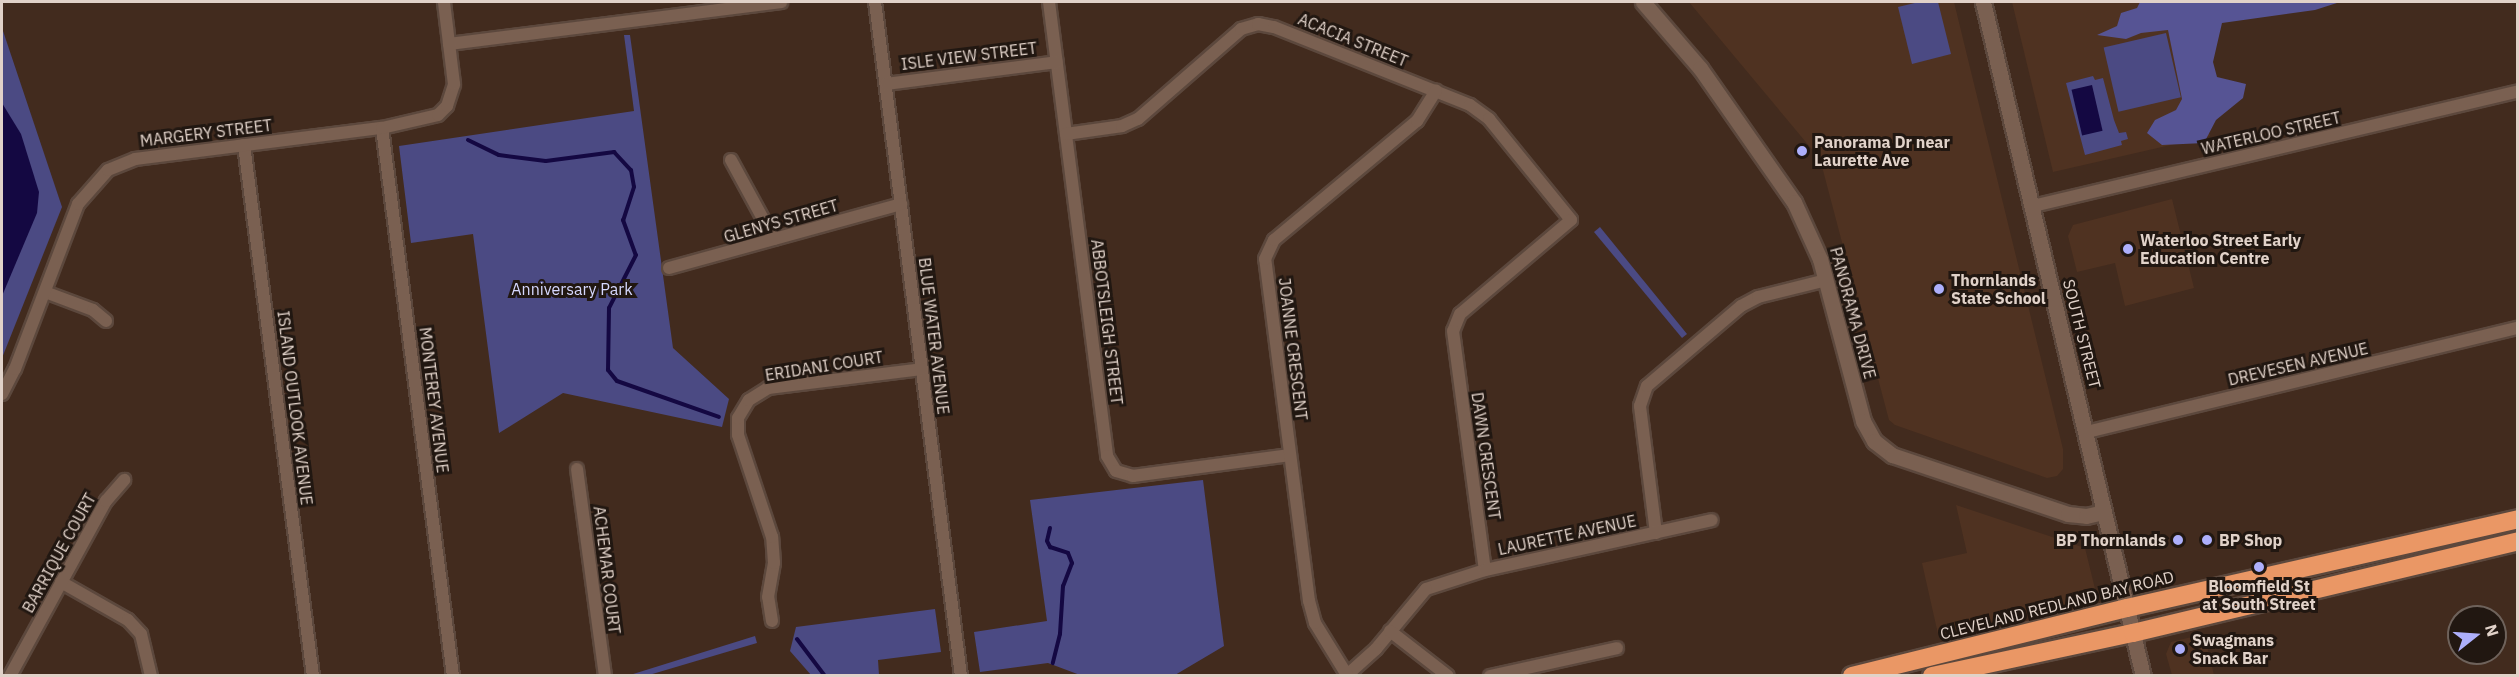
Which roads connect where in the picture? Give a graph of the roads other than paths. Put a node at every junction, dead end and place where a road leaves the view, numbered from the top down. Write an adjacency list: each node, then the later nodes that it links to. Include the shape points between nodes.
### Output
1 (444, 2): 7 (street)
2 (781, 2): 7 (street)
3 (875, 2): 9 (street, BLUE WATER AVENUE)
4 (1049, 2): 8 (street, ABBOTSLEIGH STREET)
5 (1643, 2): 21 (street, PANORAMA DRIVE, via 1700,68 1772,165 1813,239)
6 (1983, 2): 17 (street, SOUTH STREET)
7 (449, 44): 12 (street, MARGERY STREET, via 454,84 447,106 428,119)
8 (1057, 62): 9 (street, ISLE VIEW STREET); 13 (street, ABBOTSLEIGH STREET)
9 (886, 84): 16 (street, BLUE WATER AVENUE)
10 (1436, 91): 13 (street, ACACIA STREET, via 1258,24 1241,29 1138,119 1122,126); 18 (street, ACACIA STREET, via 1470,105 1489,119); 28 (street, JOANNE CRESCENT, via 1417,121 1274,240 1265,259)
11 (2517, 91): 17 (street, WATERLOO STREET)
12 (382, 128): 14 (street, MARGERY STREET); 46 (street, MONTEREY AVENUE)
13 (1066, 134): 28 (street, ABBOTSLEIGH STREET, via 1107,456 1116,471 1133,476)
14 (244, 145): 22 (street, MARGERY STREET, via 135,159 108,170 78,204); 45 (street, ISLAND OUTLOOK AVENUE)
15 (731, 160): 19 (street)
16 (901, 204): 19 (street, GLENYS STREET); 25 (street, BLUE WATER AVENUE)
17 (2033, 206): 27 (street, SOUTH STREET)
18 (1571, 219): 36 (street, DAWN CRESCENT, via 1460,314 1453,331)
19 (774, 239): 20 (street, GLENYS STREET)
20 (669, 268)
21 (1826, 280): 31 (street, PANORAMA DRIVE, via 1863,421 1883,450 2068,514); 34 (street, LAURETTE AVENUE, via 1758,297 1741,306 1647,386 1640,406)
22 (45, 292): 23 (street, via 93,310); 26 (street, MARGERY STREET)
23 (106, 321)
24 (2517, 328): 27 (street, DREVESEN AVENUE)
25 (922, 369): 39 (street, ERIDANI COURT, via 768,388 749,400 738,418 738,435 772,537 774,563 768,597); 48 (street, BLUE WATER AVENUE)
26 (2, 394)
27 (2087, 432): 31 (street, SOUTH STREET)
28 (1290, 455): 49 (street, JOANNE CRESCENT, via 1309,601 1315,623)
29 (577, 469): 47 (street, ACHEMAR COURT)
30 (124, 480): 37 (street, BARRIQUE COURT, via 106,501)
31 (2104, 512): 38 (street, SOUTH STREET)
32 (2517, 519): 38 (highway, CLEVELAND REDLAND BAY ROAD)
33 (1712, 520): 34 (street, LAURETTE AVENUE)
34 (1656, 533): 36 (street, LAURETTE AVENUE)
35 (2517, 541): 41 (highway)
36 (1485, 570): 40 (street, via 1426,589)
37 (61, 582): 43 (street, BARRIQUE COURT); 44 (street, via 128,620 141,634)
38 (2127, 608): 41 (street, SOUTH STREET); 52 (highway, CLEVELAND REDLAND BAY ROAD)
39 (772, 621)
40 (1390, 631): 49 (street); 50 (street)
41 (2133, 633): 53 (highway); 54 (street, SOUTH STREET)
42 (1617, 648): 51 (street)
43 (10, 675)
44 (151, 675)
45 (313, 675)
46 (453, 675)
47 (605, 675)
48 (961, 675)
49 (1346, 675)
50 (1448, 675)
51 (1490, 675)
52 (1852, 675)
53 (1932, 675)
54 (2143, 675)

